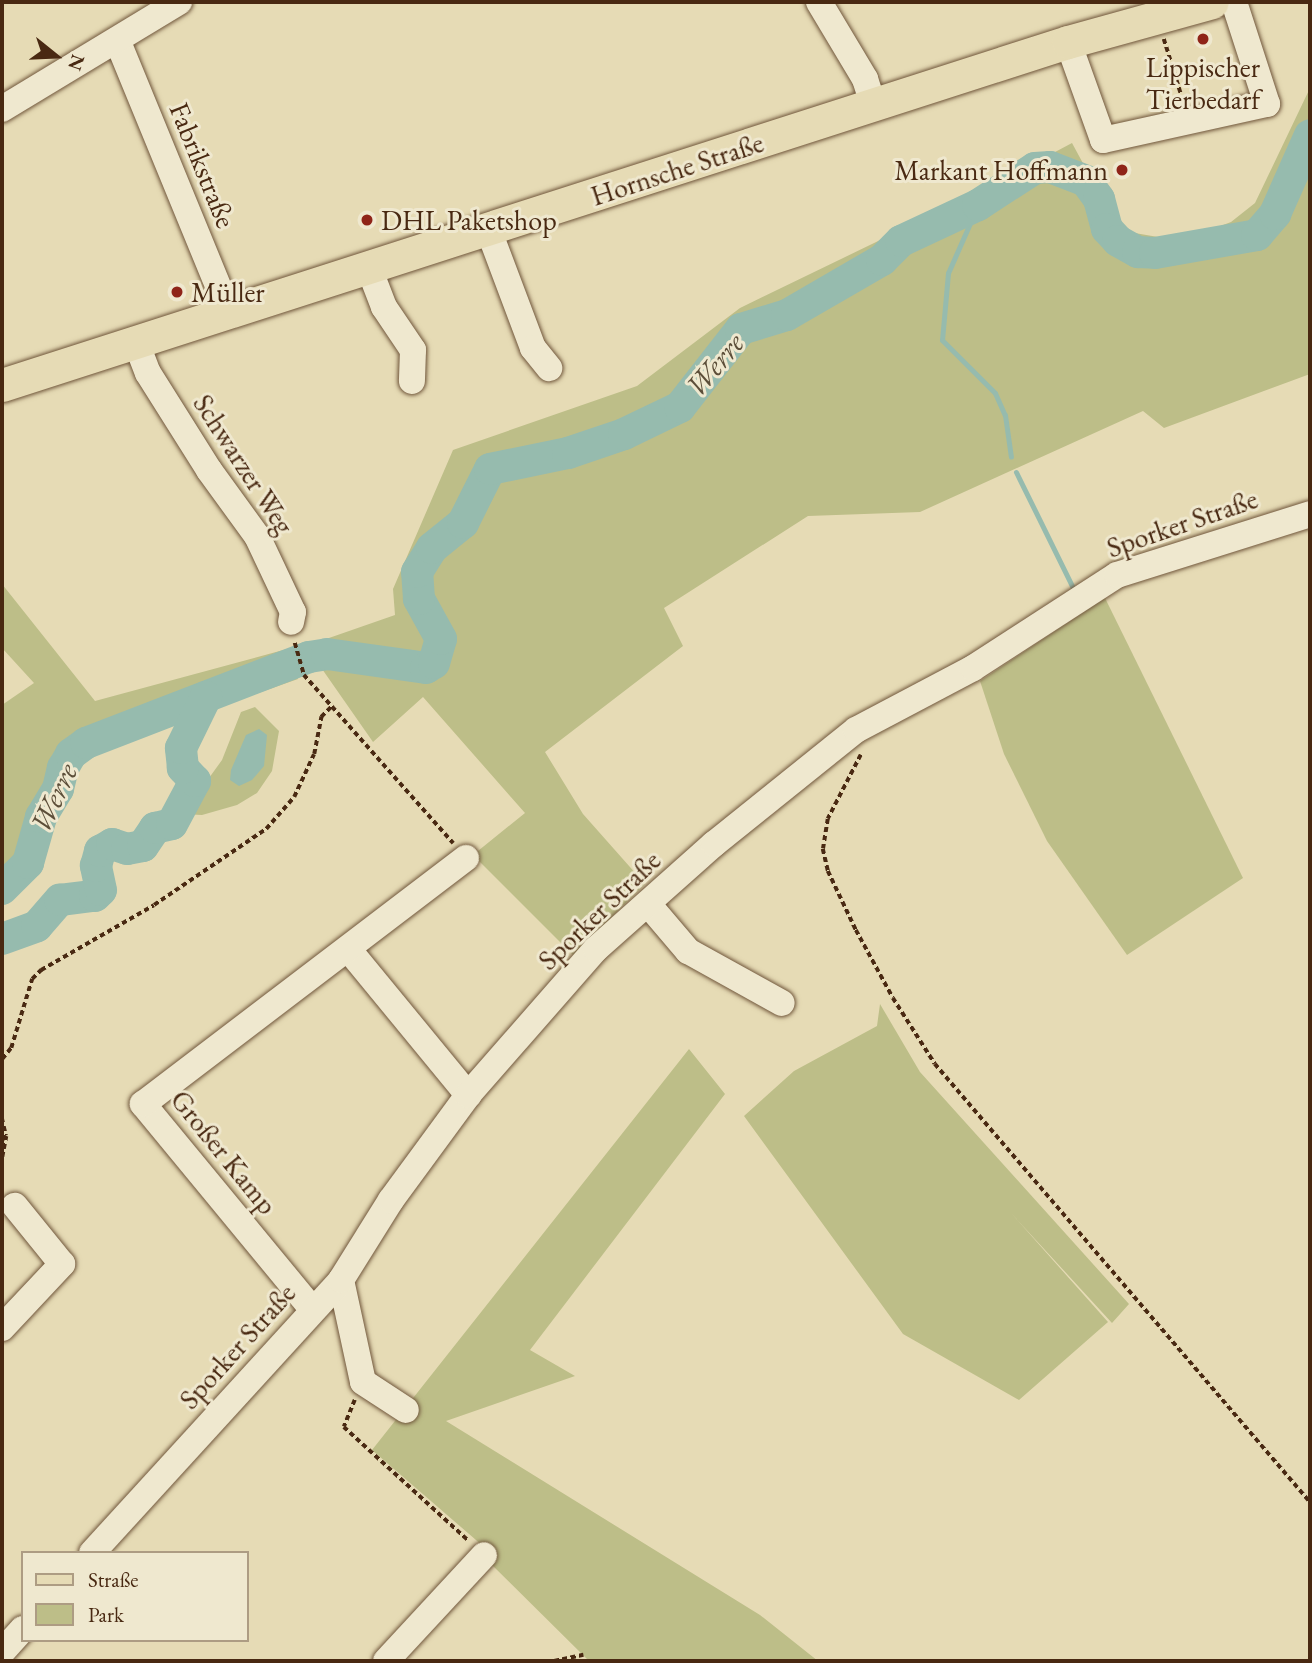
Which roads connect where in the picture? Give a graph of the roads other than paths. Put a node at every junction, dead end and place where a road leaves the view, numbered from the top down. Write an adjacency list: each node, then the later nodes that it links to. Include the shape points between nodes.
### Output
1 (179, 2): 6 (street)
2 (819, 2): 8 (street)
3 (1211, 2): 5 (main road, Hornsche Straße)
4 (1234, 2): 7 (street, via 1267,104 1103,140)
5 (1161, 16): 7 (main road, Hornsche Straße)
6 (118, 42): 9 (street, via 70,65); 12 (street, Fabrikstraße)
7 (1068, 42): 8 (main road, Hornsche Straße)
8 (882, 108): 10 (main road, Hornsche Straße)
9 (2, 109)
10 (489, 230): 11 (main road, Hornsche Straße); 14 (street, via 533,348)
11 (369, 268): 12 (main road, Hornsche Straße); 15 (street, via 384,307 413,350)
12 (229, 312): 13 (main road, Hornsche Straße)
13 (136, 342): 16 (main road, Hornsche Straße, via 38,364); 18 (street, Schwarzer Weg, via 148,373 202,460 257,536 293,612)
14 (549, 368)
15 (412, 381)
16 (2, 385)
17 (1310, 514): 20 (street, Sporker Straße, via 1117,575 973,668 856,730)
18 (291, 622)
19 (466, 858): 21 (street, Großer Kamp)
20 (648, 904): 22 (street, via 688,951); 23 (street, Sporker Straße, via 596,949)
21 (349, 950): 23 (street); 26 (street, Großer Kamp, via 143,1104)
22 (782, 1003)
23 (468, 1095): 25 (street, Sporker Straße, via 391,1200)
24 (15, 1206): 27 (street, via 62,1264)
25 (341, 1280): 26 (street, Sporker Straße); 28 (street, via 363,1382)
26 (312, 1309): 29 (street, Sporker Straße)
27 (2, 1328)
28 (406, 1410)
29 (94, 1551)
30 (484, 1555): 33 (street)
31 (21, 1631): 32 (street)
32 (2, 1653)
33 (395, 1658)

